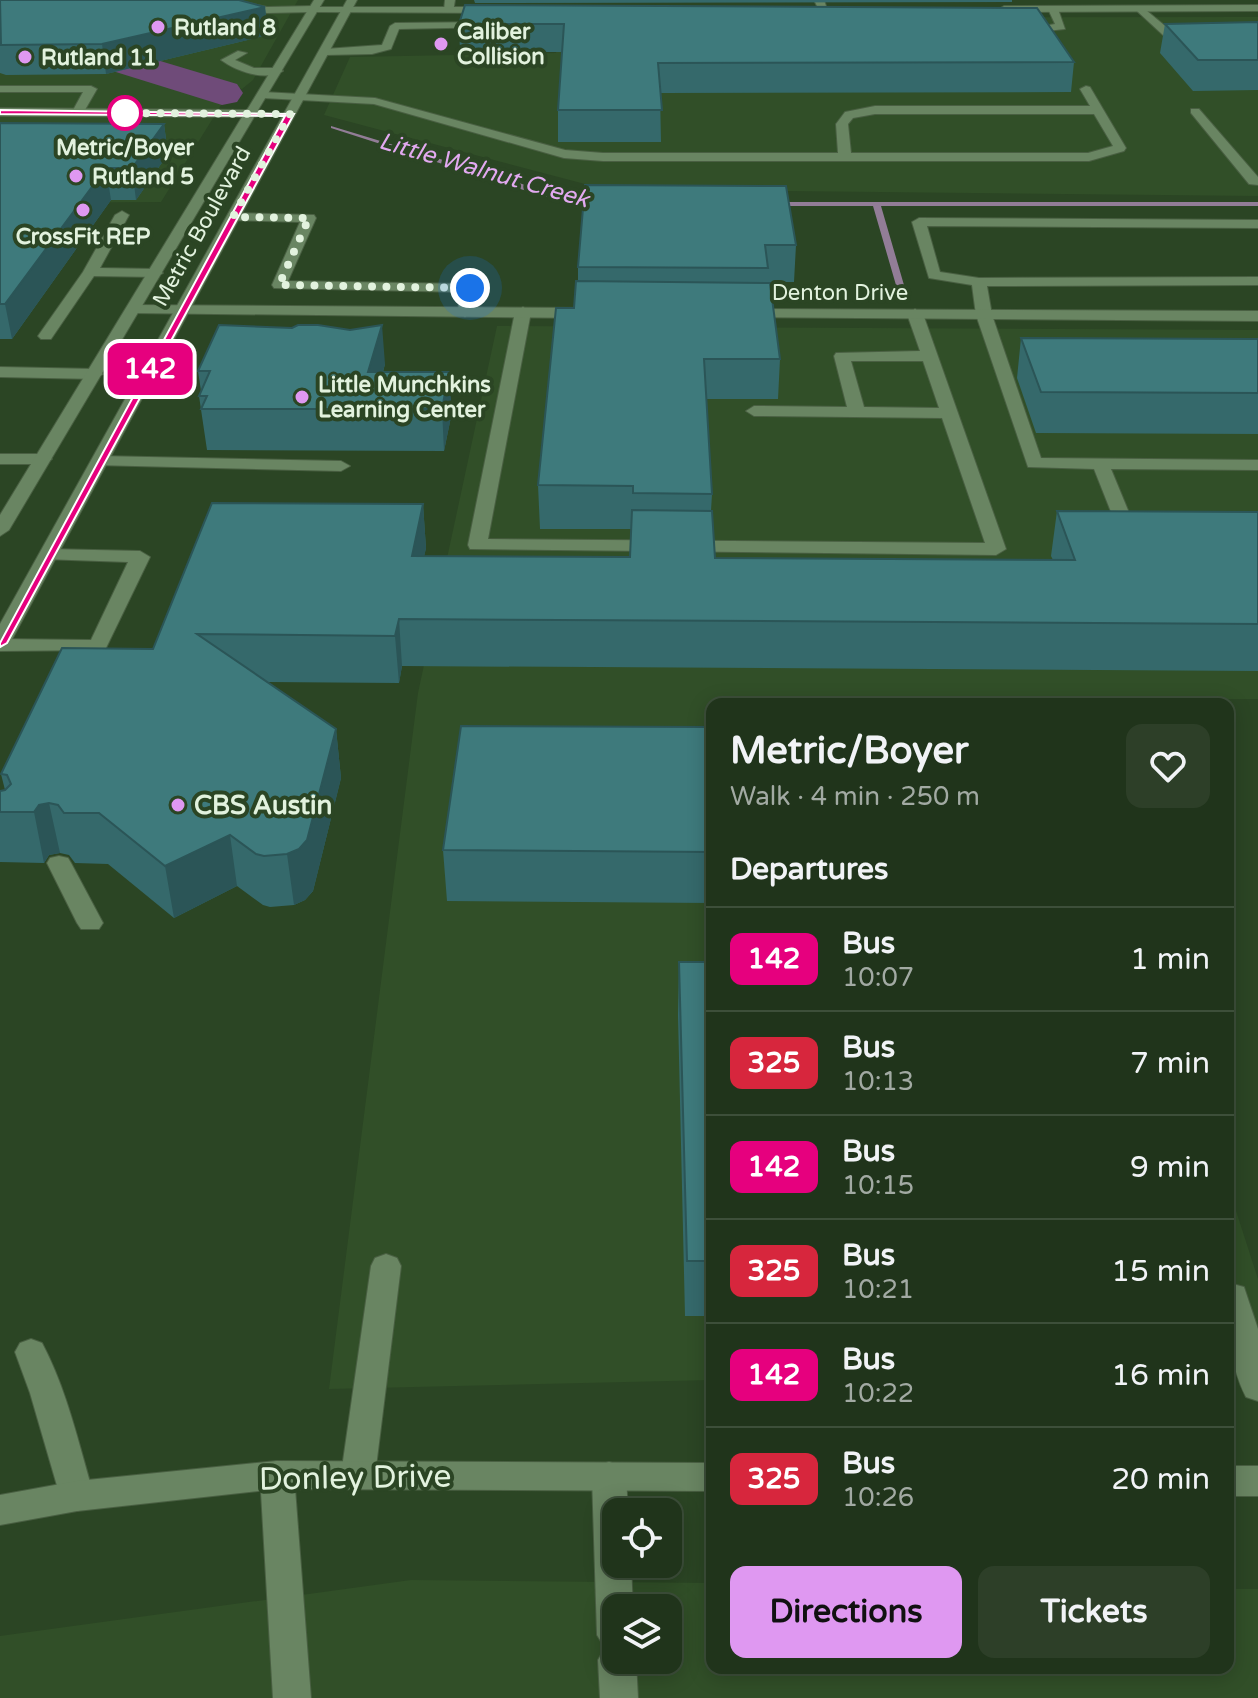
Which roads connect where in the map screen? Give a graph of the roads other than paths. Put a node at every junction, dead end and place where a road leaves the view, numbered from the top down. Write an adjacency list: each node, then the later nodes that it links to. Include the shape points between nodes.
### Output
1 (222, 0): 2 (main road, via 267,10)
2 (316, 5): 3 (main road); 19 (main road, Metric Boulevard)
3 (349, 5): 4 (main road); 17 (main road, Metric Boulevard)
4 (450, 5): 11 (main road)
5 (821, 5): 12 (main road); 13 (main road)
6 (1258, 8): 10 (main road)
7 (992, 9): 8 (main road)
8 (1053, 9): 9 (main road); 16 (main road, via 1061,27)
9 (1141, 9): 10 (main road); 15 (main road, via 1167,33)
10 (1237, 9): 15 (main road)
11 (507, 10)
12 (808, 10)
13 (839, 10)
14 (501, 25): 17 (main road, via 395,26 387,47)
15 (1258, 29)
16 (1000, 31)
17 (325, 52): 23 (main road, Metric Boulevard)
18 (242, 53): 19 (main road, via 226,60 252,71)
19 (277, 71): 22 (main road, Metric Boulevard)
20 (0, 89): 27 (main road, via 91,89)
21 (1086, 89): 24 (main road)
22 (263, 95): 23 (main road); 28 (main road, Metric Boulevard)
23 (300, 96): 29 (main road, Metric Boulevard); 30 (main road, via 387,104 564,154)
24 (1099, 110): 30 (main road, via 849,115 842,124); 30 (main road, via 1120,148 1089,157)
25 (1195, 111): 31 (main road)
26 (0, 112): 27 (main road)
27 (78, 112): 28 (main road)
28 (252, 114): 29 (main road); 36 (main road, Metric Boulevard)
29 (290, 114): 33 (main road, Metric Boulevard)
30 (845, 158)
31 (1258, 181)
32 (122, 215): 35 (main road)
33 (233, 217): 39 (main road, via 309,218 279,285); 41 (main road, Metric Boulevard)
34 (1258, 224): 37 (main road, via 919,222 934,275)
35 (90, 272): 36 (main road); 50 (main road)
36 (156, 273): 40 (main road, Metric Boulevard)
37 (979, 282): 38 (main road); 48 (main road)
38 (1255, 284)
39 (402, 287): 42 (main road); 43 (main road, via 470,288)
40 (134, 310): 41 (main road); 53 (main road, Metric Boulevard)
41 (183, 310): 42 (main road, via 372,318); 59 (main road, Metric Boulevard)
42 (393, 311): 43 (main road)
43 (465, 312): 44 (main road)
44 (523, 312): 45 (main road); 56 (main road, via 477,545 996,549)
45 (600, 313)
46 (725, 313): 47 (main road, Denton Drive)
47 (915, 314): 48 (main road, Denton Drive); 51 (main road)
48 (984, 315): 49 (main road, Denton Drive); 60 (main road, via 1007,360 1034,463)
49 (1258, 316)
50 (46, 336)
51 (929, 356): 55 (main road, via 842,356); 56 (main road)
52 (0, 372): 53 (main road)
53 (95, 374): 58 (main road, Metric Boulevard)
54 (754, 411): 55 (main road)
55 (857, 412): 56 (main road)
56 (949, 413)
57 (0, 459): 58 (main road)
58 (43, 459): 63 (main road, Metric Boulevard)
59 (100, 461): 62 (main road); 65 (main road, Metric Boulevard)
60 (1100, 463): 61 (main road); 64 (main road)
61 (1258, 465)
62 (341, 466)
63 (0, 530)
64 (1128, 532)
65 (49, 555): 66 (main road, Metric Boulevard); 66 (main road, via 140,557 98,646)
66 (0, 644)
67 (59, 863): 68 (main road)
68 (90, 923)
69 (386, 1266): 74 (main road)
70 (1234, 1300): 72 (main road)
71 (31, 1352): 79 (main road)
72 (1258, 1388)
73 (277, 1475): 74 (main road, Donley Drive); 79 (main road, Donley Drive); 83 (main road)
74 (358, 1475): 75 (main road, Donley Drive)
75 (609, 1476): 76 (main road, Donley Drive); 81 (main road)
76 (706, 1477)
77 (1234, 1481): 78 (main road)
78 (1258, 1481)
79 (77, 1496): 80 (main road, Donley Drive)
80 (0, 1510)
81 (614, 1594)
82 (618, 1674): 84 (main road)
83 (292, 1698)
84 (619, 1698)

